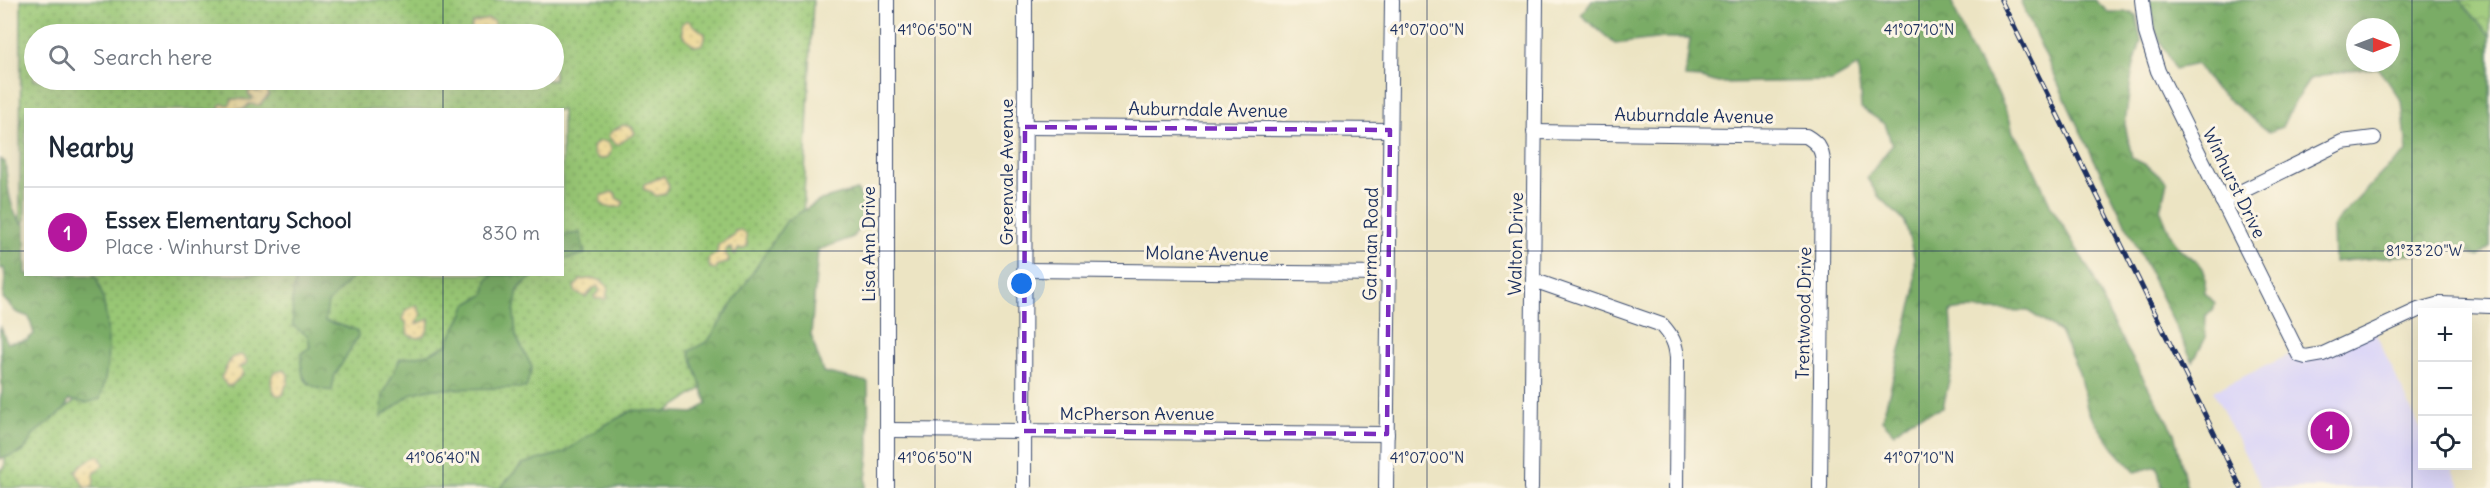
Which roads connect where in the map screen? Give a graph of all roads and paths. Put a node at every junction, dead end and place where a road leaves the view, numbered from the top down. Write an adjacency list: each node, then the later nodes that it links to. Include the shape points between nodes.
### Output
1 (888, 0): 16 (street, Lisa Ann Drive)
2 (1025, 0): 6 (street, Greenvale Avenue)
3 (1392, 0): 7 (street, Garman Road)
4 (1536, 0): 8 (street, Walton Drive)
5 (2142, 0): 11 (street, Winhurst Drive, via 2153,58)
6 (1025, 127): 7 (street, Auburndale Avenue); 12 (street, Greenvale Avenue)
7 (1390, 130): 13 (street, Garman Road)
8 (1534, 132): 10 (street, Auburndale Avenue, via 1806,136); 14 (street, Walton Drive)
9 (2374, 138): 11 (street, via 2342,142)
10 (1816, 141): 24 (street, Trentwood Drive, via 1823,162)
11 (2222, 201): 15 (street, Winhurst Drive, via 2299,355 2323,354 2418,310 2440,304)
12 (1025, 270): 13 (street, Molane Avenue); 17 (street, Greenvale Avenue)
13 (1387, 274): 18 (street, Garman Road)
14 (1533, 280): 22 (street, Walton Drive); 23 (street, via 1662,325 1670,334 1677,358)
15 (2490, 306)
16 (887, 430): 17 (street, McPherson Avenue); 19 (street, Lisa Ann Drive)
17 (1024, 431): 18 (street, McPherson Avenue); 20 (street, Greenvale Avenue)
18 (1387, 434): 21 (street, Garman Road)
19 (887, 488)
20 (1024, 488)
21 (1386, 488)
22 (1531, 488)
23 (1676, 488)
24 (1820, 488)

